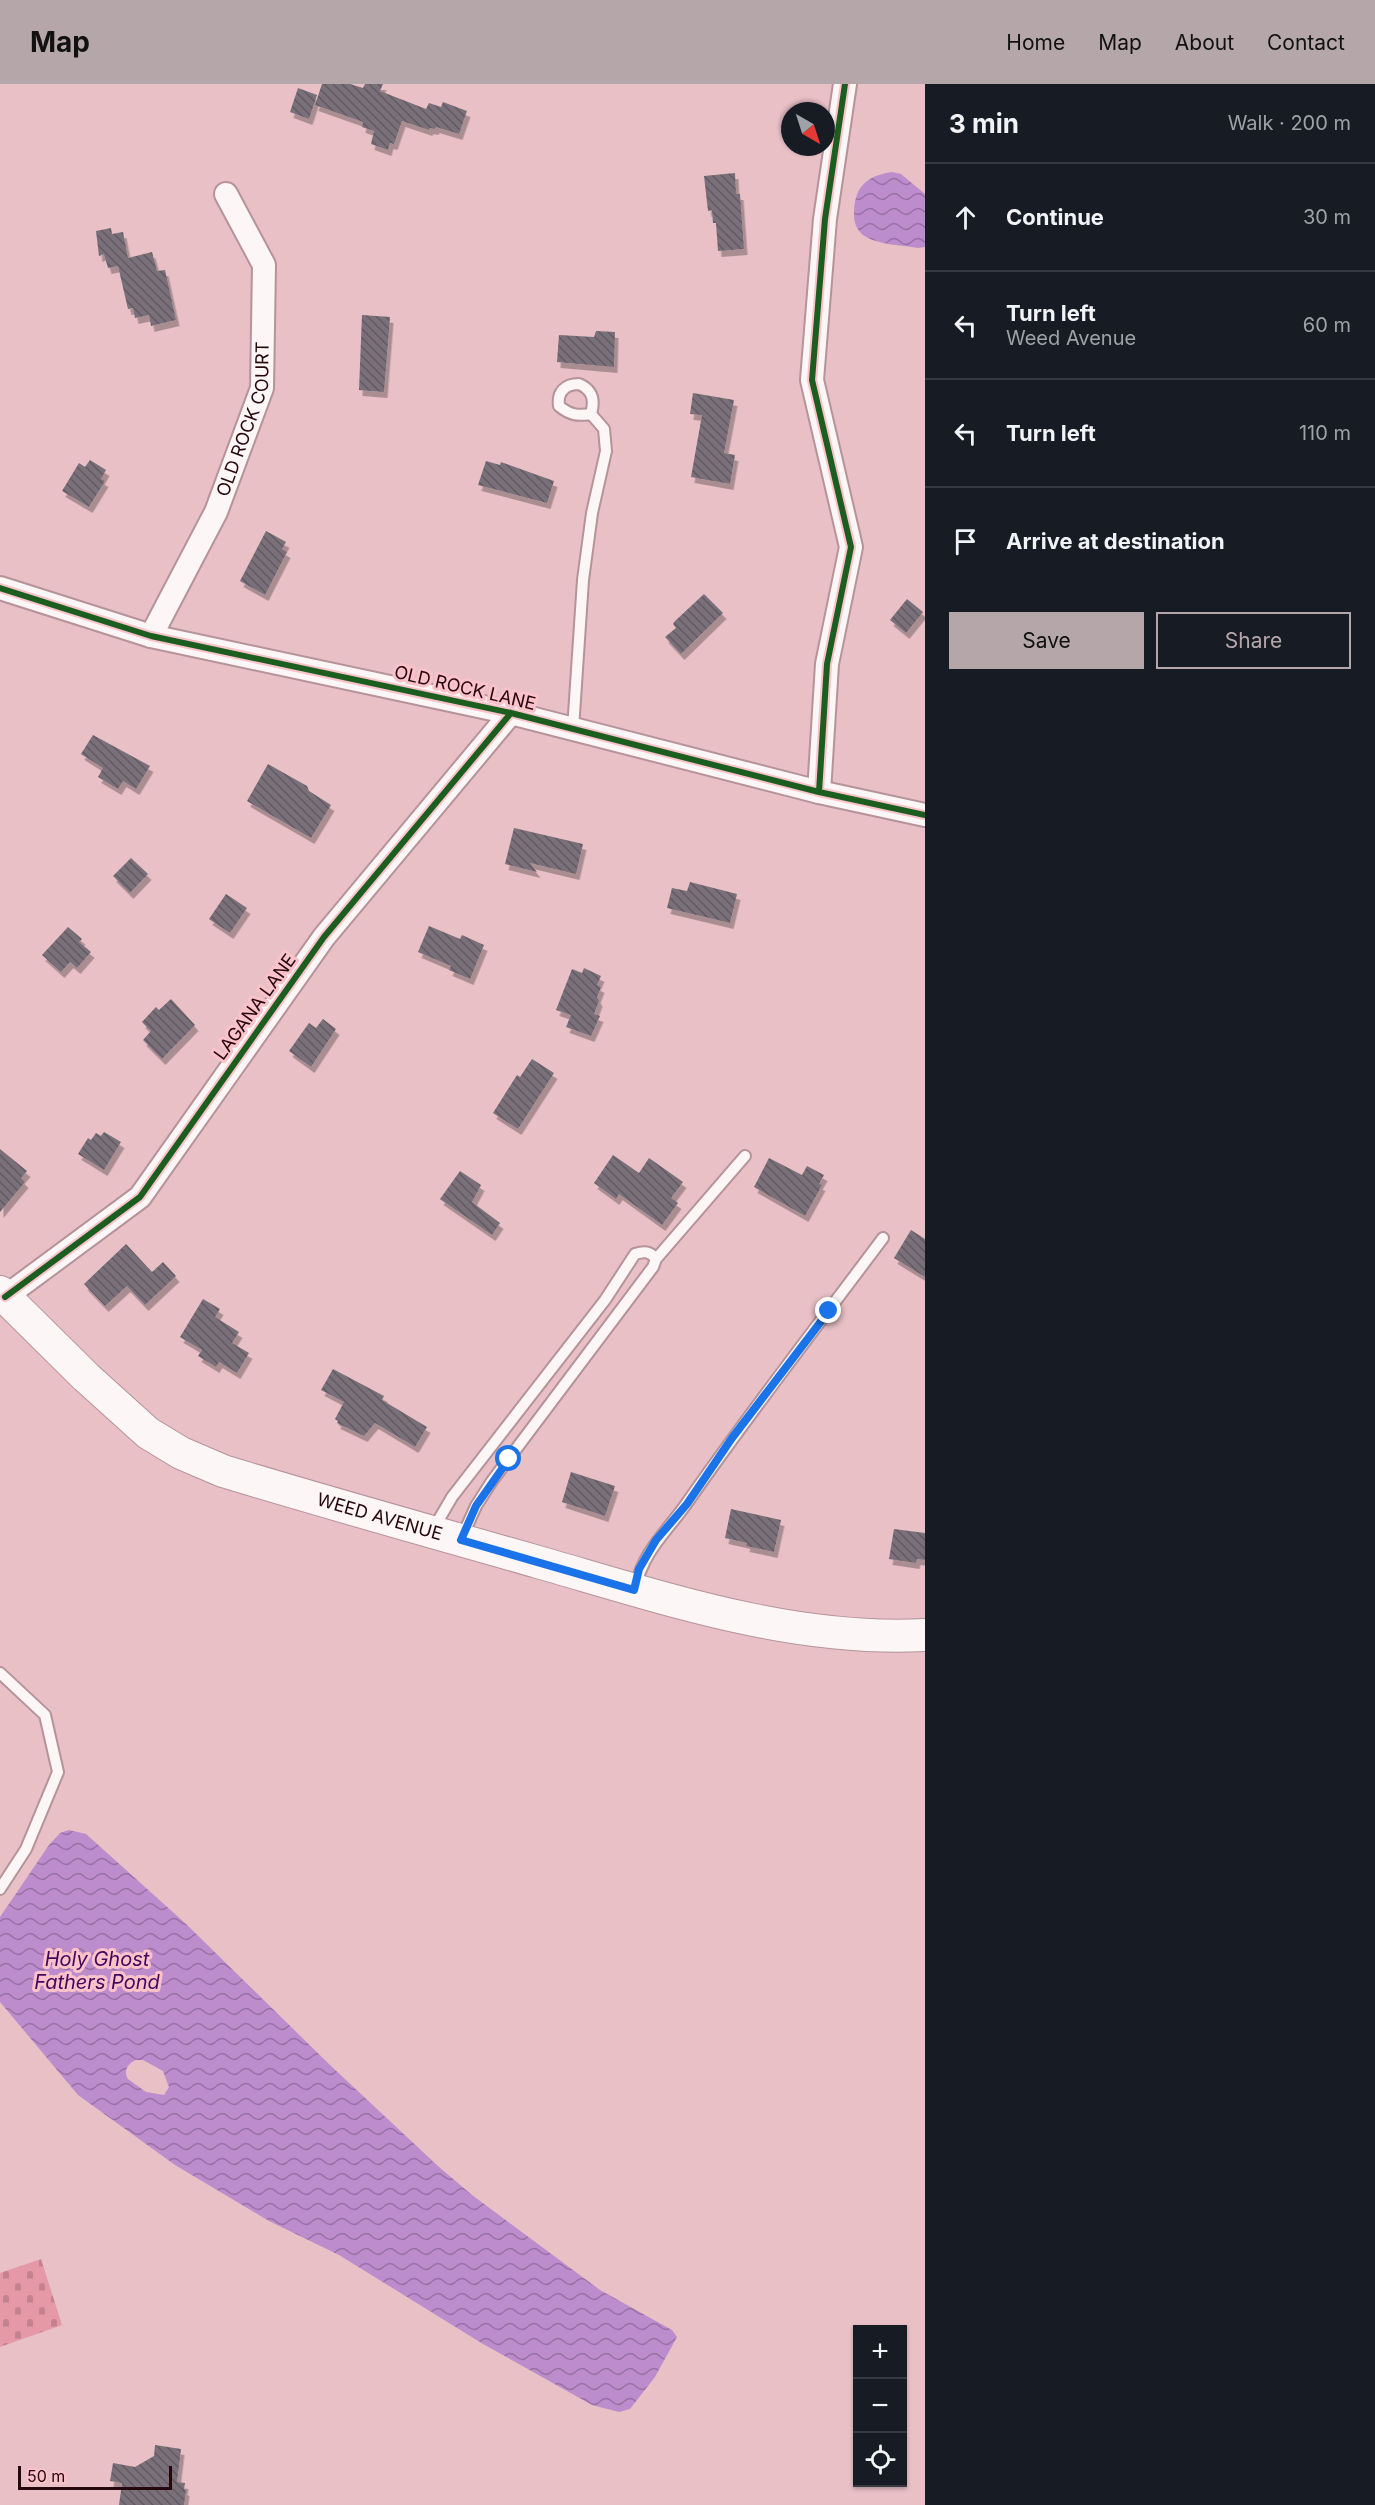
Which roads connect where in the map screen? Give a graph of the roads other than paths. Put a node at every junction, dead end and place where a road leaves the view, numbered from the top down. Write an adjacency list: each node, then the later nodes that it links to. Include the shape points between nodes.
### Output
1 (845, 84): 8 (street, via 825,219 812,380 851,547 827,664)
2 (226, 194): 5 (street, OLD ROCK COURT, via 264,265 262,388 216,512)
3 (591, 414): 7 (lane, via 604,429 606,451 583,580)
4 (0, 588): 5 (street, OLD ROCK LANE)
5 (151, 636): 6 (street, OLD ROCK LANE)
6 (511, 713): 7 (street, OLD ROCK LANE); 13 (street, LAGANA LANE, via 324,937 140,1197)
7 (573, 729): 8 (street, OLD ROCK LANE)
8 (819, 792): 9 (street, OLD ROCK LANE)
9 (925, 815)
10 (745, 1156): 12 (lane)
11 (883, 1238): 16 (lane, via 687,1504 656,1540 639,1569)
12 (656, 1259): 14 (lane, via 643,1251 635,1254 605,1300 452,1497); 15 (lane, via 492,1481)
13 (3, 1295): 14 (main road, WEED AVENUE, via 122,1411 182,1454 223,1471)
14 (432, 1531): 15 (main road, WEED AVENUE)
15 (461, 1540): 16 (main road, WEED AVENUE)
16 (634, 1590): 17 (main road, WEED AVENUE, via 707,1611 804,1628)
17 (925, 1635)
18 (0, 1673): 19 (lane, via 45,1715 58,1772 26,1849)
19 (0, 1889)

